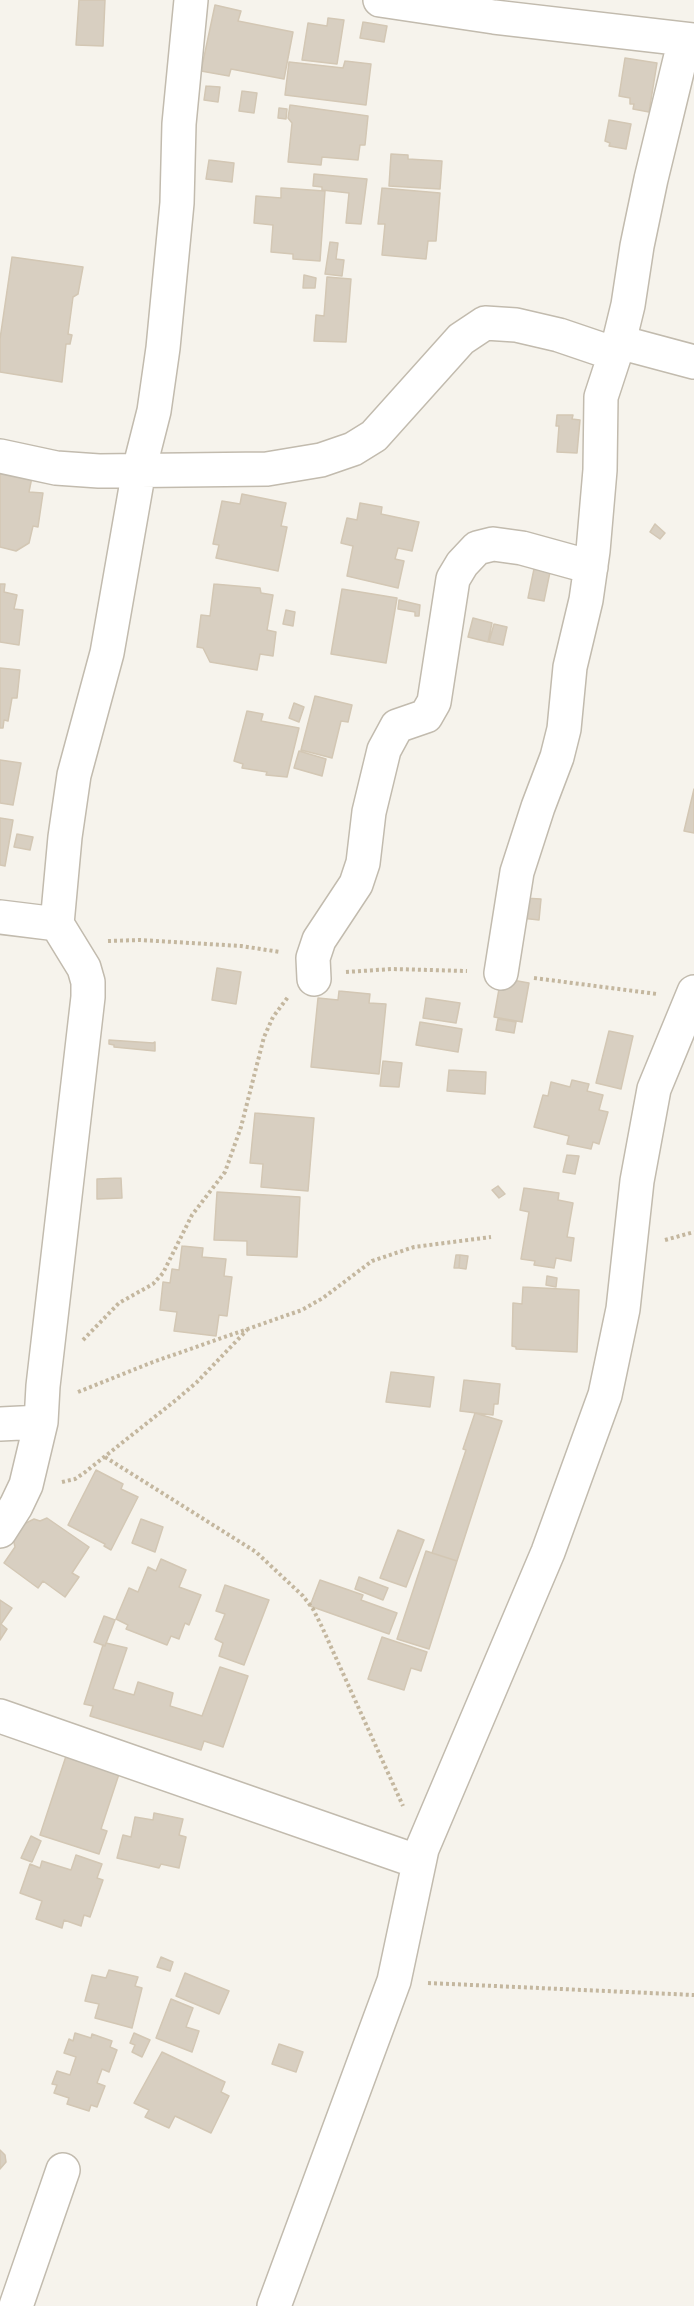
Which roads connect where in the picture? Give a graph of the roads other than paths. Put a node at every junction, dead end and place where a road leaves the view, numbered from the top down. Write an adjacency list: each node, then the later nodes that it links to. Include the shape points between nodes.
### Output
1 (191, 0): 9 (street, via 163,348 154,411)
2 (380, 0): 4 (street)
3 (543, 0): 4 (street)
4 (494, 17): 5 (street)
5 (689, 40): 6 (street, via 651,179)
6 (617, 348): 7 (street); 9 (street, via 516,325 485,323 461,339 386,425 352,449 321,460 267,469); 10 (street, via 601,397 600,470)
7 (694, 362)
8 (0, 456): 9 (street, via 56,468)
9 (139, 470): 12 (street, via 107,653 74,775 65,837)
10 (591, 567): 13 (street, via 493,543 477,548 462,564 453,579 434,702 426,716 397,726 384,750 356,884 319,940); 14 (street, via 570,667 564,729 517,872)
11 (0, 916): 12 (street)
12 (63, 933): 16 (street, via 84,968 88,997)
13 (314, 968)
14 (501, 973)
15 (691, 998): 20 (street, via 654,1089 637,1181 624,1309 605,1395 548,1552)
16 (41, 1415): 17 (street); 18 (street, via 26,1485)
17 (0, 1424)
18 (0, 1531)
19 (0, 1716): 20 (street)
20 (420, 1855): 23 (street, via 394,1981)
21 (63, 2170): 22 (street)
22 (16, 2306)
23 (274, 2306)

